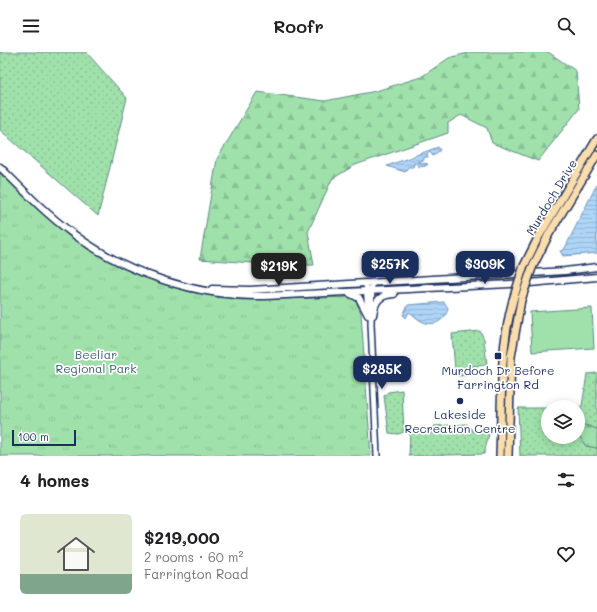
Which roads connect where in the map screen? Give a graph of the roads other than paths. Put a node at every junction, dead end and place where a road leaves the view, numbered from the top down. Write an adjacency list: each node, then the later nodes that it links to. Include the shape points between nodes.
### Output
1 (597, 139): 15 (main road, Murdoch Drive, bridge, via 538,238 523,268 513,300 503,357)
2 (597, 156): 16 (main road, Murdoch Drive, bridge, via 549,234 532,268 521,300 510,357)
3 (0, 167): 9 (main road, via 47,213 86,243 130,267)
4 (597, 267): 6 (main road)
5 (597, 277): 8 (main road)
6 (452, 278): 7 (main road); 8 (main road, via 450,282 479,282)
7 (369, 282): 9 (main road, via 224,290); 11 (street)
8 (485, 285): 10 (main road)
9 (185, 286): 12 (main road, via 199,291 235,296)
10 (434, 288): 11 (main road); 13 (main road, via 382,296)
11 (370, 291): 12 (main road); 13 (street)
12 (349, 292): 13 (main road, via 359,298)
13 (370, 315): 14 (street)
14 (377, 456)
15 (500, 456)
16 (508, 456)

